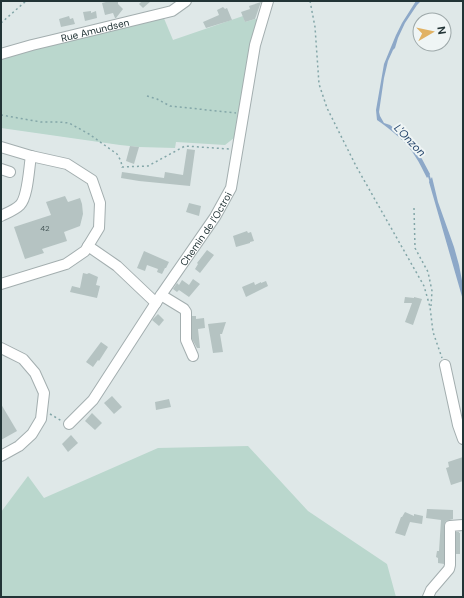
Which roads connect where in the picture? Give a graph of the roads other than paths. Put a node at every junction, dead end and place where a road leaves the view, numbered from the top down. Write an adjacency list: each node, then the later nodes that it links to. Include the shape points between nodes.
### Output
1 (186, 1): 3 (street, Rue Amundsen, via 172,11 32,44)
2 (268, 1): 9 (street, Chemin de l'Octroi, via 254,45 231,188 215,217)
3 (1, 54)
4 (1, 147): 5 (street)
5 (31, 156): 6 (street, via 26,190 21,204); 7 (street, via 67,164 92,180 100,203 100,228)
6 (1, 216)
7 (88, 246): 8 (street, via 66,264); 9 (street)
8 (1, 284)
9 (159, 299): 11 (street, via 186,312 186,340); 13 (street, Chemin de l'Octroi, via 93,400)
10 (1, 348): 15 (street, via 23,359 35,373 44,393 41,419 32,434 19,446)
11 (193, 356)
12 (445, 365): 14 (street)
13 (66, 423)
14 (463, 439)
15 (1, 456)
16 (463, 525): 17 (street, via 450,526 449,569)
17 (428, 597)

